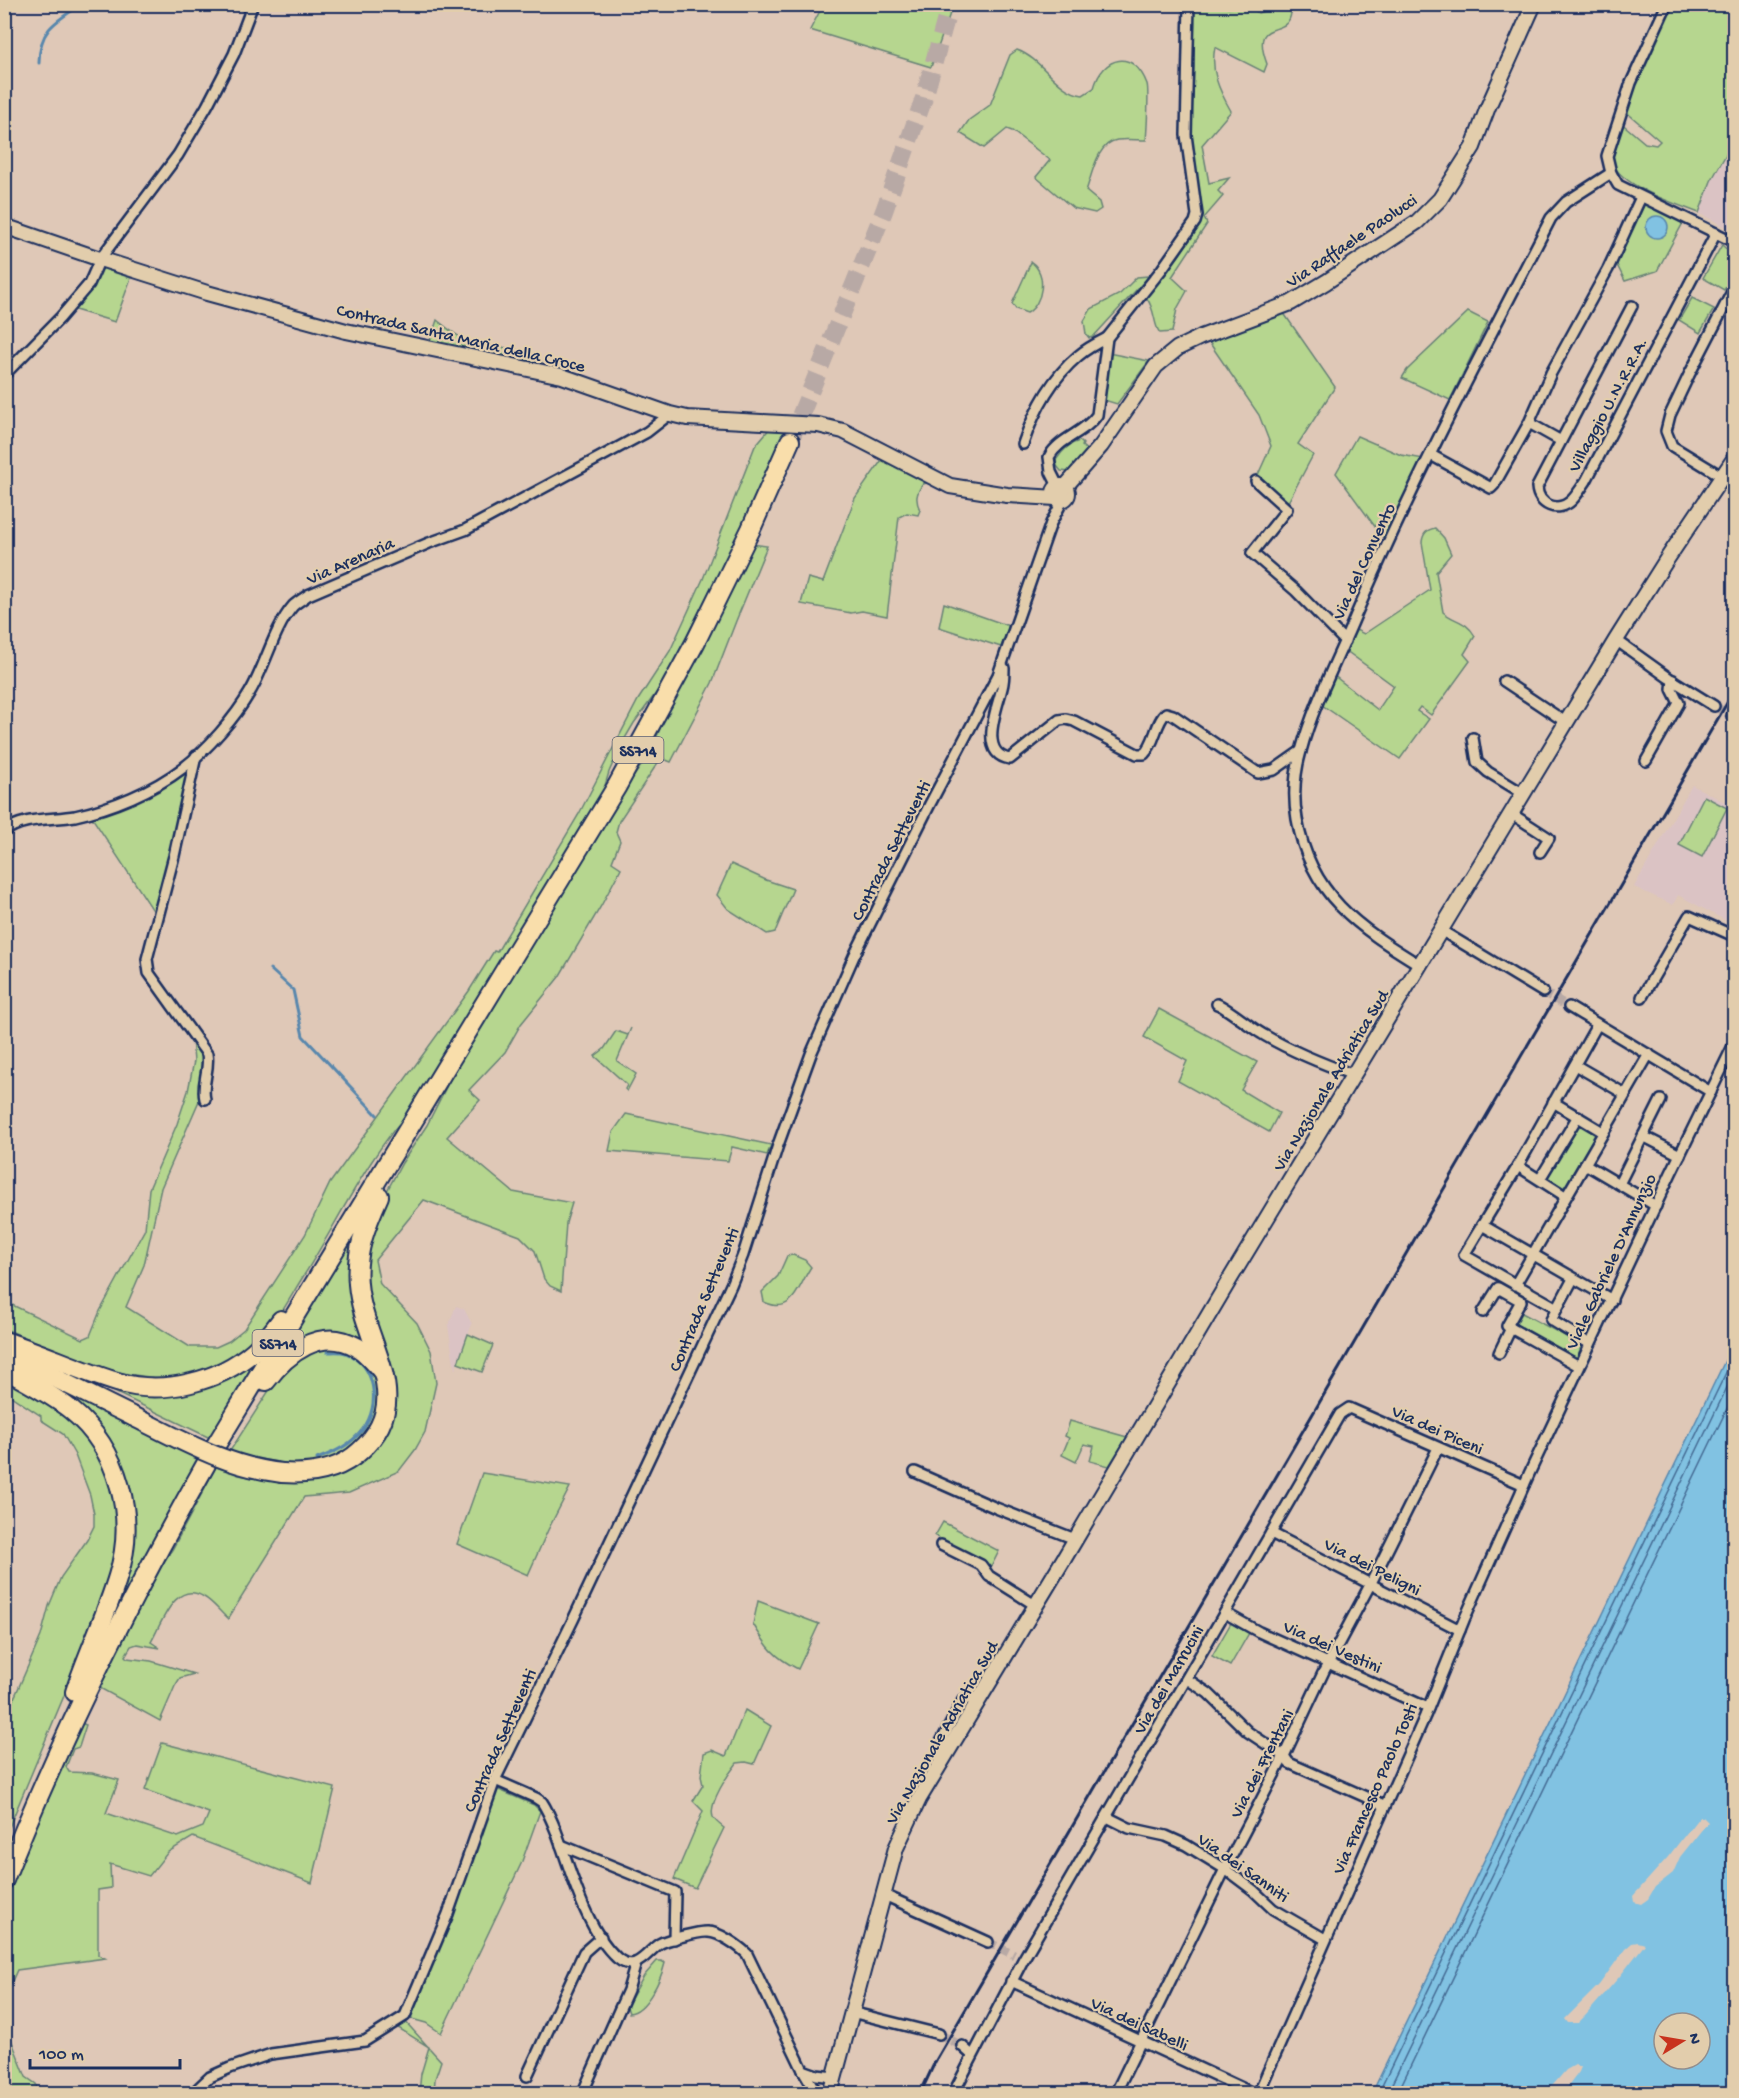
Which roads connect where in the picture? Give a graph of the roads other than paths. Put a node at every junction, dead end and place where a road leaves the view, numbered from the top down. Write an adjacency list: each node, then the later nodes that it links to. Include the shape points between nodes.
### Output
1 (253, 4): 10 (street, via 234,54 178,155)
2 (1189, 4): 13 (street, via 1186,135 1197,215 1162,270)
3 (1534, 4): 24 (main road, Via Raffaele Paolucci, via 1473,147 1440,199 1417,222 1291,303 1178,348 1156,366 1101,446)
4 (1667, 4): 5 (street, via 1615,128 1607,156)
5 (1611, 173): 6 (street, via 1618,185); 20 (street, Via del Convento, via 1566,202 1551,218)
6 (1641, 197): 8 (street); 16 (street)
7 (4, 226): 10 (main road, Contrada Santa Maria della Croce)
8 (1716, 232): 9 (street); 18 (street, Villaggio U.N.R.R.A., via 1586,481 1572,500 1554,507 1540,499 1537,487)
9 (1734, 242)
10 (100, 259): 14 (street, via 88,284 68,310); 15 (main road, Contrada Santa Maria della Croce, via 346,331 562,376)
11 (1734, 288): 22 (street, via 1689,375 1666,431 1672,446)
12 (1632, 306): 18 (street, Villaggio U.N.R.R.A.)
13 (1107, 338): 19 (street, via 1079,355 1053,382); 24 (street, via 1097,415 1055,447 1049,457)
14 (4, 375)
15 (670, 414): 24 (main road, Contrada Santa Maria della Croce, via 818,425 843,431 950,486 1011,496); 34 (street, Via Arenaria, via 647,432 465,530 294,605 250,693)
16 (1528, 423): 18 (street, Villaggio U.N.R.R.A.); 20 (street, via 1491,488)
17 (790, 441): 60 (highway, SS714, via 742,548 650,729)
18 (1561, 441)
19 (1023, 444)
20 (1431, 455): 26 (street, Via del Convento)
21 (1734, 459): 22 (main road, Via Nazionale Adriatica Sud)
22 (1723, 477): 25 (main road, Via Nazionale Adriatica Sud)
23 (1256, 481): 26 (street, via 1287,509 1252,553)
24 (1059, 493): 27 (street, Contrada Setteventi)
25 (1616, 640): 28 (street); 31 (main road, Via Nazionale Adriatica Sud)
26 (1345, 641): 33 (street, Via del Convento)
27 (1005, 660): 33 (street, via 1003,686 992,726 992,740 1004,758 1010,759 1065,719 1144,754 1166,713 1258,773 1274,770); 102 (street, Contrada Setteventi, via 854,956 811,1054 730,1285)
28 (1673, 680): 30 (street); 35 (street, via 1678,703)
29 (1504, 681): 31 (street)
30 (1714, 706)
31 (1567, 723): 36 (main road, Via Nazionale Adriatica Sud)
32 (1473, 738): 36 (street, via 1477,762)
33 (1301, 751): 42 (street, Via del Convento, via 1296,817 1316,877 1344,911)
34 (196, 756): 38 (street, Via Arenaria, via 183,768 125,800 75,816 23,823); 54 (street, via 147,959 149,973 207,1054)
35 (1646, 761)
36 (1524, 794): 37 (main road, Via Nazionale Adriatica Sud)
37 (1512, 814): 39 (street, via 1549,838); 40 (main road, Via Nazionale Adriatica Sud)
38 (4, 832)
39 (1540, 852)
40 (1442, 931): 42 (main road, Via Nazionale Adriatica Sud); 43 (street)
41 (1734, 936): 44 (street, via 1689,915)
42 (1420, 965): 51 (main road, Via Nazionale Adriatica Sud)
43 (1543, 992)
44 (1642, 997)
45 (1217, 1004): 51 (street, via 1311,1060)
46 (1569, 1007): 47 (street)
47 (1597, 1025): 49 (street); 50 (street)
48 (1734, 1044): 52 (street, Viale Gabriele D'Annunzio)
49 (1649, 1054): 52 (street); 53 (street)
50 (1575, 1065): 53 (street); 56 (street)
51 (1354, 1075): 91 (main road, Via Nazionale Adriatica Sud)
52 (1711, 1092): 61 (street, Viale Gabriele D'Annunzio)
53 (1625, 1094): 58 (street)
54 (205, 1099)
55 (1661, 1100): 59 (street)
56 (1553, 1102): 57 (street); 63 (street)
57 (1578, 1116): 58 (street); 64 (street)
58 (1603, 1132): 62 (street)
59 (1643, 1136): 61 (street); 65 (street)
60 (404, 1138): 69 (highway, SS714); 83 (highway, via 365,1228 358,1255 359,1298)
61 (1680, 1155): 67 (street, Viale Gabriele D'Annunzio)
62 (1585, 1164): 65 (street); 66 (street)
63 (1518, 1166): 64 (street); 68 (street)
64 (1539, 1179): 66 (street)
65 (1619, 1184): 67 (street)
66 (1565, 1196): 70 (street)
67 (1656, 1206): 73 (street, Viale Gabriele D'Annunzio)
68 (1482, 1225): 70 (street); 72 (street, via 1464,1255)
69 (340, 1241): 77 (highway, via 257,1349 229,1368 198,1380 167,1386 117,1382); 83 (highway, SS714, via 218,1445 230,1440 276,1369 303,1347 323,1340 345,1342 364,1353)
70 (1534, 1255): 71 (street); 72 (street)
71 (1573, 1279): 73 (street); 74 (street)
72 (1515, 1285): 74 (street)
73 (1612, 1300): 78 (street, Viale Gabriele D'Annunzio)
74 (1557, 1308): 78 (street, via 1551,1322)
75 (1484, 1312): 76 (street, via 1498,1288 1521,1301 1507,1326)
76 (1511, 1328): 80 (street); 81 (street)
77 (4, 1341)
78 (1590, 1344): 81 (street, Viale Gabriele D'Annunzio)
79 (4, 1353): 83 (highway, bridge, via 217,1457 253,1469 282,1473 310,1473 333,1467 365,1447 384,1417 387,1396)
80 (1499, 1353)
81 (1579, 1366): 88 (street, Viale Gabriele D'Annunzio)
82 (4, 1369): 101 (highway, via 66,1406 97,1438 117,1477 126,1517 119,1575 83,1667)
83 (382, 1371)
84 (1340, 1414): 85 (street, Via dei Piceni, via 1349,1408); 90 (street, Via dei Marrucini)
85 (1438, 1448): 88 (street, Via dei Piceni); 93 (street, Via dei Frentani)
86 (206, 1464): 101 (highway, via 119,1623)
87 (915, 1472): 91 (street)
88 (1524, 1485): 89 (street, Viale Gabriele D'Annunzio)
89 (1520, 1495): 96 (street, Via Francesco Paolo Tosti)
90 (1271, 1533): 93 (street, Via dei Peligni); 95 (street, Via dei Marrucini)
91 (1075, 1539): 94 (main road, Via Nazionale Adriatica Sud)
92 (941, 1545): 94 (street, via 981,1565 989,1576)
93 (1371, 1583): 96 (street, Via dei Peligni); 97 (street, Via dei Frentani)
94 (1035, 1605): 108 (main road, Via Nazionale Adriatica Sud, via 909,1817)
95 (1225, 1613): 97 (street, Via dei Vestini); 98 (street, Via dei Marrucini)
96 (1460, 1629): 99 (street, Via Francesco Paolo Tosti)
97 (1329, 1662): 99 (street, Via dei Vestini); 100 (street, Via dei Frentani)
98 (1187, 1679): 100 (street, via 1208,1693 1248,1732); 104 (street, Via dei Marrucini)
99 (1428, 1708): 103 (street, Via Francesco Paolo Tosti)
100 (1284, 1756): 103 (street, via 1289,1763); 106 (street, Via dei Frentani)
101 (52, 1765): 107 (highway)
102 (495, 1780): 105 (street, via 542,1802); 124 (street, Contrada Setteventi, via 448,1914 403,2017 365,2041 271,2054 230,2068 210,2077)
103 (1384, 1805): 111 (street, Via Francesco Paolo Tosti)
104 (1107, 1817): 106 (street, Via dei Sanniti, via 1129,1828 1166,1836); 114 (street, Via dei Marrucini, via 1018,1958)
105 (561, 1845): 109 (street, via 583,1905); 110 (street, via 675,1892)
106 (1225, 1869): 111 (street, Via dei Sanniti, via 1273,1909); 117 (street, Via dei Frentani)
107 (4, 1880)
108 (882, 1894): 112 (street); 115 (main road, Via Nazionale Adriatica Sud)
109 (601, 1937): 113 (street, via 617,1958); 121 (street, via 584,1952)
110 (674, 1939): 113 (street, via 661,1943); 120 (street, via 709,1931 747,1954)
111 (1325, 1939): 129 (street, Via Francesco Paolo Tosti)
112 (988, 1942)
113 (636, 1963): 123 (street)
114 (1011, 1981): 117 (street, Via dei Sabelli); 119 (street, Via dei Marrucini)
115 (851, 2012): 116 (street); 122 (main road, Via Nazionale Adriatica Sud)
116 (939, 2034)
117 (1140, 2042): 128 (street, Via dei Frentani); 129 (street, Via dei Sabelli)
118 (962, 2046): 119 (street)
119 (972, 2055): 127 (street, Via dei Marrucini)
120 (803, 2070): 122 (street); 125 (street)
121 (527, 2076)
122 (834, 2077): 126 (main road, Via Nazionale Adriatica Sud)
123 (584, 2092)
124 (192, 2094)
125 (820, 2094)
126 (830, 2094)
127 (953, 2094)
128 (1115, 2094)
129 (1257, 2094)

